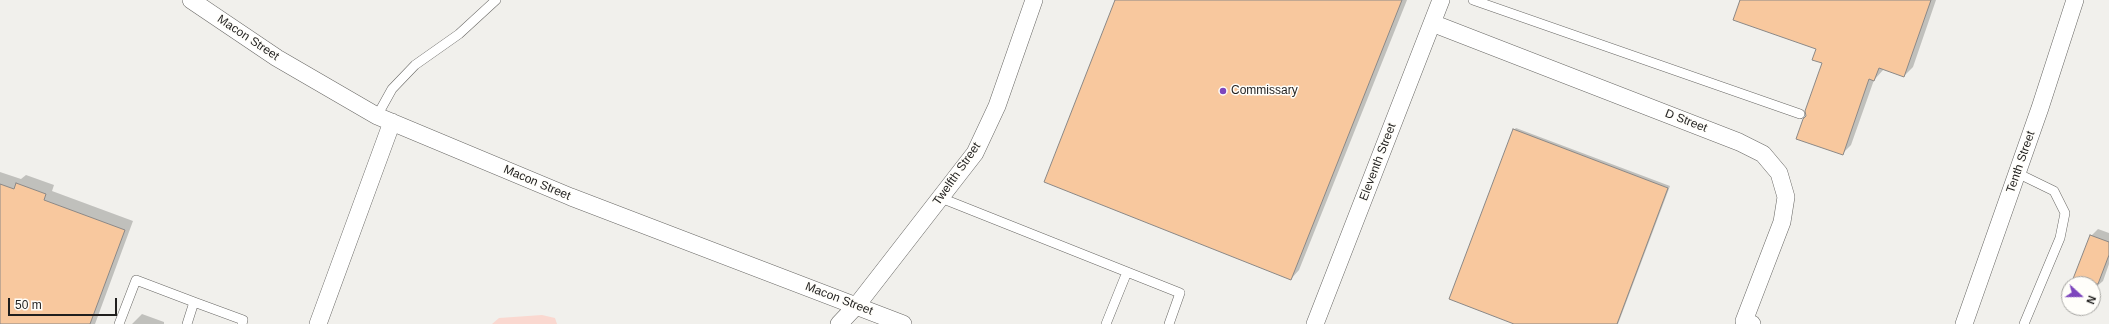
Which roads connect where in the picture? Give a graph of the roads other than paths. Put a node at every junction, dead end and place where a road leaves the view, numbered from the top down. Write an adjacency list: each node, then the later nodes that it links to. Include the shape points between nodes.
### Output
1 (191, 0): 9 (street, Macon Street, via 277,58)
2 (496, 0): 9 (lane, via 459,34 415,65 392,89)
3 (1034, 0): 11 (street, Twelfth Street, via 998,106 975,152)
4 (1441, 0): 7 (street, Eleventh Street)
5 (1473, 0): 8 (lane)
6 (2075, 0): 10 (street, Tenth Street)
7 (1432, 22): 23 (street, Eleventh Street); 24 (street, D Street, via 1739,142 1763,154 1779,173 1786,197 1782,222 1744,321)
8 (1800, 114)
9 (384, 120): 14 (street, Macon Street, via 571,197); 18 (street)
10 (2017, 173): 25 (street, Tenth Street); 26 (lane, via 2054,191 2065,213 2060,238)
11 (941, 198): 12 (lane); 14 (street, Twelfth Street)
12 (1127, 272): 21 (lane); 22 (lane, via 1180,293)
13 (194, 302): 15 (lane, via 136,280); 16 (lane); 17 (lane, via 243,320)
14 (857, 305): 19 (street, Twelfth Street); 20 (street, Macon Street)
15 (119, 324)
16 (187, 324)
17 (242, 324)
18 (318, 324)
19 (839, 324)
20 (903, 324)
21 (1106, 324)
22 (1169, 324)
23 (1315, 324)
24 (1752, 324)
25 (1964, 324)
26 (2024, 324)

